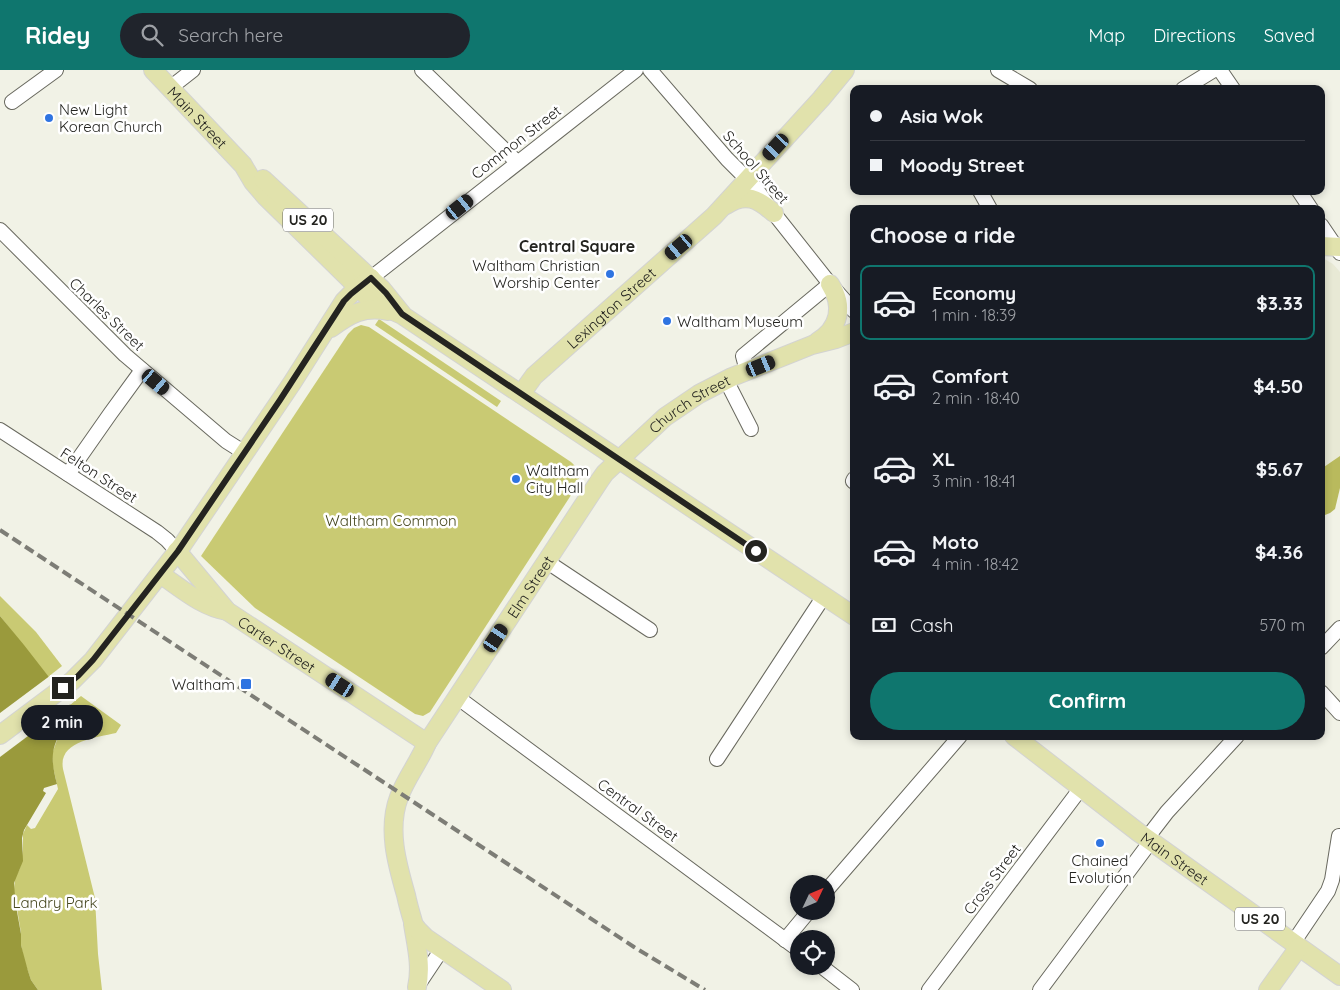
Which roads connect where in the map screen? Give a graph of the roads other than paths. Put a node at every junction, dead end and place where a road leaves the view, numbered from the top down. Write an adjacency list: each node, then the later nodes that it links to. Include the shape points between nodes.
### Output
1 (56, 70): 15 (street)
2 (152, 70): 14 (main road, Main Street / US 20)
3 (193, 70): 14 (street)
4 (636, 70): 16 (street, Common Street)
5 (650, 70): 17 (street, School Street, via 727,160)
6 (845, 70): 17 (main road, Lexington Street)
7 (998, 70): 11 (street)
8 (1214, 70): 12 (street)
9 (1220, 70): 13 (street)
10 (429, 72): 16 (street)
11 (1023, 85)
12 (1190, 85)
13 (1230, 85)
14 (170, 88): 23 (main road, Main Street / US 20, via 243,165 265,196)
15 (12, 102)
16 (517, 162): 23 (street, Common Street)
17 (748, 179): 18 (main road, Lexington Street); 19 (street, School Street)
18 (721, 209): 19 (main road, via 737,199 748,198 760,202); 33 (main road, Lexington Street, via 534,376)
19 (774, 213): 24 (street, School Street)
20 (0, 230): 30 (street, Charles Street)
21 (1325, 232): 22 (street)
22 (1334, 249)
23 (364, 283): 26 (main road, Main Street / US 20, via 386,293); 27 (main road, via 344,301)
24 (830, 284): 25 (street, School Street); 29 (main road, via 838,301 838,316 829,332); 31 (street, via 743,356)
25 (850, 306)
26 (402, 314): 27 (main road, via 360,311); 33 (main road, Main Street / US 20)
27 (323, 334): 36 (main road)
28 (850, 334): 29 (main road, Church Street)
29 (812, 345): 31 (main road, Church Street)
30 (142, 370): 36 (street, Charles Street); 38 (street)
31 (747, 371): 32 (main road, Church Street)
32 (726, 380): 34 (street); 37 (main road, Church Street, via 672,412)
33 (521, 394): 37 (main road, Main Street / US 20)
34 (752, 429)
35 (0, 430): 38 (street, Felton Street)
36 (245, 453): 39 (main road)
37 (619, 460): 40 (main road, Elm Street, via 600,480); 42 (main road, Main Street / US 20)
38 (68, 474): 39 (street, Felton Street, via 157,532)
39 (178, 551): 41 (main road); 43 (main road, Carter Street)
40 (546, 561): 46 (street); 49 (main road, Elm Street)
41 (160, 574): 43 (main road, Carter Street, via 207,605); 51 (main road, via 78,676)
42 (824, 596): 44 (main road, Main Street / US 20); 56 (street)
43 (228, 611): 55 (main road, Carter Street)
44 (850, 611)
45 (1340, 628): 47 (street)
46 (650, 630)
47 (1325, 644)
48 (1325, 696): 50 (street)
49 (457, 697): 55 (main road, Elm Street); 63 (street, Central Street)
50 (1340, 713)
51 (0, 735)
52 (957, 740): 60 (street)
53 (1019, 740): 57 (main road, Main Street / US 20)
54 (1233, 740): 59 (street, via 1167,812)
55 (427, 743): 61 (main road, Elm Street, via 400,793 393,824 399,872)
56 (718, 759)
57 (1081, 788): 59 (main road, Main Street / US 20); 72 (street, Cross Street)
58 (1339, 836): 65 (street, via 1328,891)
59 (1149, 839): 65 (main road, Main Street / US 20); 73 (street)
60 (835, 881)
61 (412, 918): 66 (main road, Elm Street, via 420,933); 69 (main road, via 419,965)
62 (802, 920): 63 (street)
63 (785, 940): 64 (street, Central Street)
64 (790, 944)
65 (1296, 945): 68 (main road, Main Street / US 20); 74 (main road)
66 (442, 949): 69 (street); 70 (main road, Elm Street)
67 (833, 975): 71 (street)
68 (1340, 976)
69 (416, 988)
70 (502, 990)
71 (852, 990)
72 (929, 990)
73 (1040, 990)
74 (1268, 990)

